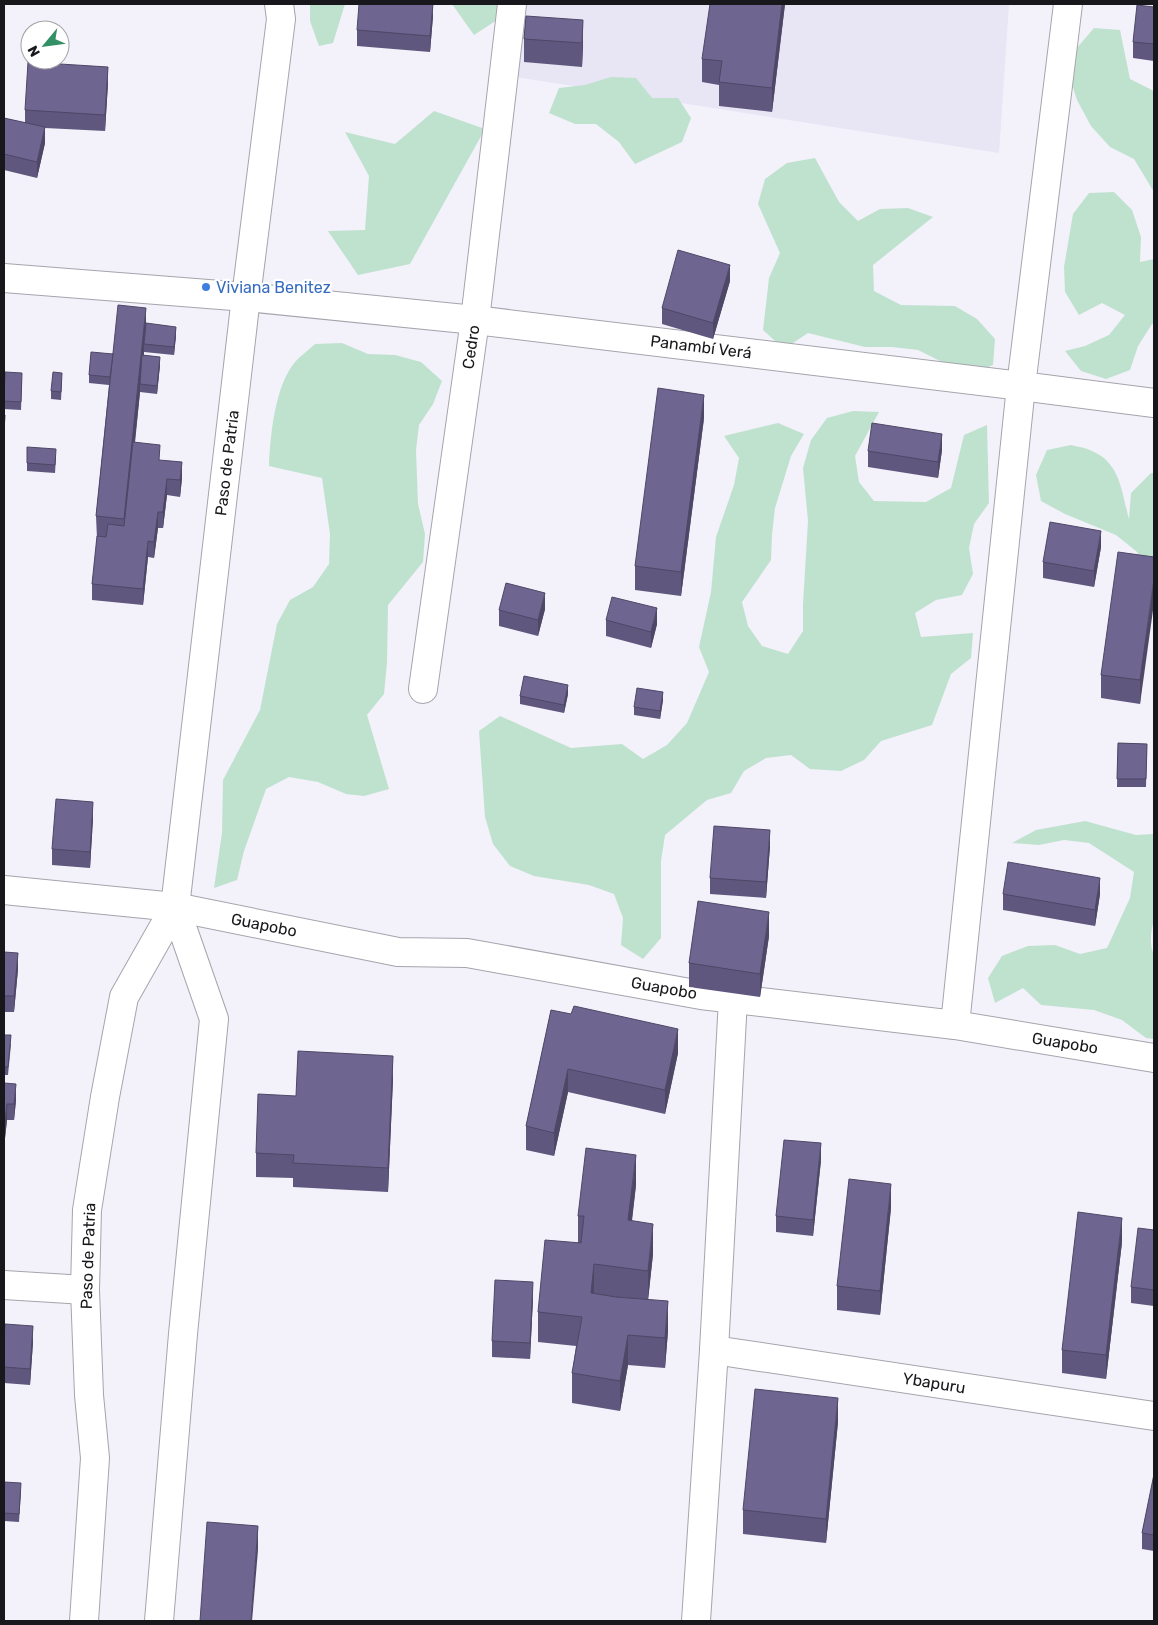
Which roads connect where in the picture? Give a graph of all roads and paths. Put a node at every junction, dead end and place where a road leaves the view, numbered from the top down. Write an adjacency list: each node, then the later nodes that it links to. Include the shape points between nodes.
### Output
1 (512, 4): 6 (street, Cedro)
2 (1068, 4): 7 (street)
3 (284, 9): 5 (street, Paso de Patria)
4 (4, 278): 5 (street, Panambí Verá)
5 (246, 297): 6 (street, Panambí Verá); 11 (street, Paso de Patria)
6 (475, 320): 7 (street, Panambí Verá); 9 (street, Cedro)
7 (1021, 386): 8 (street, Panambí Verá); 13 (street)
8 (1154, 404)
9 (423, 689)
10 (4, 890): 11 (street, Guapobo)
11 (176, 907): 12 (street, Guapobo, via 398,952 467,953); 16 (street, Paso de Patria, via 124,997 87,1210); 20 (street, Paso de Patria, via 214,1019)
12 (732, 999): 13 (street, Guapobo); 17 (street)
13 (955, 1025): 14 (street, Guapobo)
14 (1154, 1058)
15 (4, 1285): 16 (street)
16 (85, 1290): 19 (street, Paso de Patria, via 95,1458)
17 (714, 1350): 18 (street, Ybapuru); 21 (street)
18 (1154, 1416)
19 (84, 1621)
20 (159, 1621)
21 (696, 1621)

